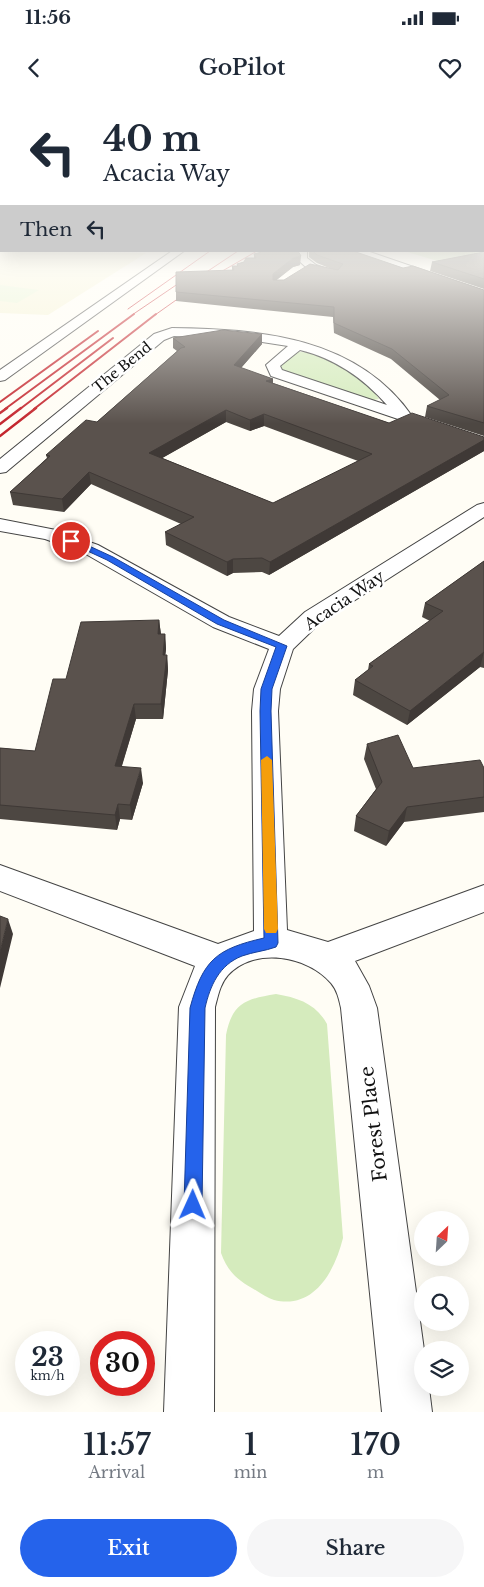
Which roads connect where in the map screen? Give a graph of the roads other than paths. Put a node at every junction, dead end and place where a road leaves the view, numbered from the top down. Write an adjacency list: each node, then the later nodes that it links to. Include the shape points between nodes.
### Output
1 (106, 301): 2 (street)
2 (67, 328): 4 (street); 5 (street)
3 (298, 344): 6 (street, The Bend, via 333,356 355,368 370,379); 6 (street, The Bend, via 273,365 276,373); 8 (street, The Bend, via 172,332 159,337)
4 (0, 366)
5 (0, 377)
6 (404, 416): 7 (street, The Bend)
7 (422, 422)
8 (0, 468)
9 (484, 509): 11 (street, Acacia Way, via 313,617)
10 (0, 525): 11 (street, via 48,534 91,549 221,622)
11 (282, 646): 14 (street, Acacia Way, via 267,689 265,711)
12 (0, 878): 16 (street)
13 (484, 898): 15 (street)
14 (271, 943): 15 (street, Forest Place, via 308,950); 16 (street, Forest Place, via 239,950)
15 (324, 958): 18 (street, Forest Place, via 344,972 359,1008)
16 (221, 960): 17 (street, Forest Place, via 204,982 197,1008)
17 (189, 1412)
18 (407, 1412)

